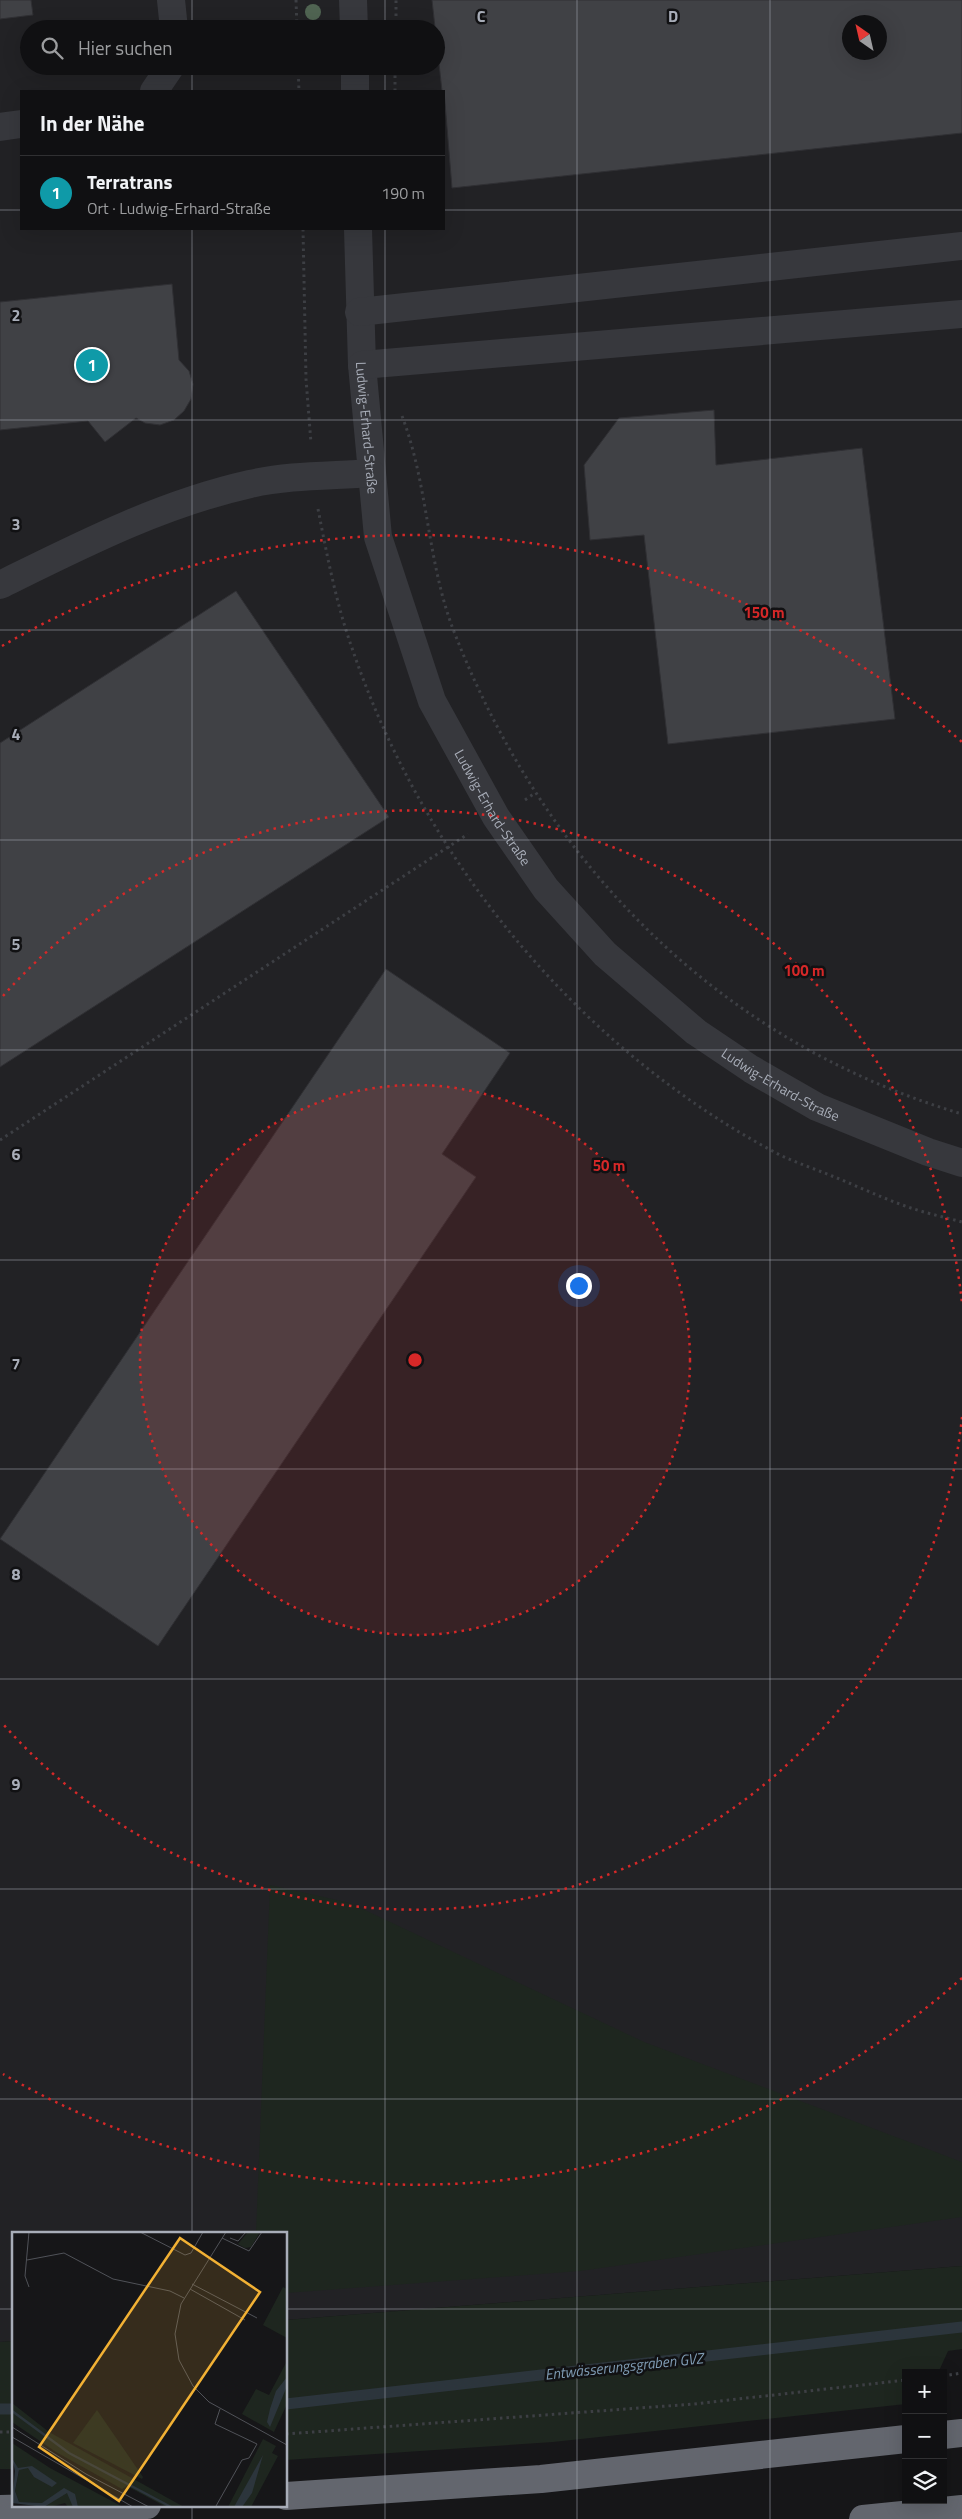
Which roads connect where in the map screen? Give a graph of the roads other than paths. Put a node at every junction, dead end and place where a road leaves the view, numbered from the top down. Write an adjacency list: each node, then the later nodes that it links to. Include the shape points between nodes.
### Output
1 (172, 0): 3 (street)
2 (353, 0): 4 (street)
3 (173, 20)
4 (354, 20)
5 (164, 75): 7 (street)
6 (355, 75): 8 (street)
7 (155, 90)
8 (355, 90)
9 (20, 124): 10 (street)
10 (0, 127)
11 (358, 230): 13 (street, Ludwig-Erhard-Straße)
12 (962, 246): 13 (street)
13 (359, 312): 15 (street, Ludwig-Erhard-Straße)
14 (962, 314): 15 (street)
15 (362, 365): 16 (street, Ludwig-Erhard-Straße)
16 (371, 473): 17 (street, via 284,478 212,494 98,536); 18 (street, Ludwig-Erhard-Straße, via 378,537 432,701 496,817 546,889 612,960 681,1020 751,1069 818,1107)
17 (0, 585)
18 (962, 1163)
19 (962, 2433): 20 (highway)
20 (947, 2435)
21 (902, 2439): 22 (highway, via 541,2479)
22 (288, 2496)
23 (110, 2506): 24 (highway)
24 (0, 2509)
25 (962, 2509): 26 (highway)
26 (864, 2519)

